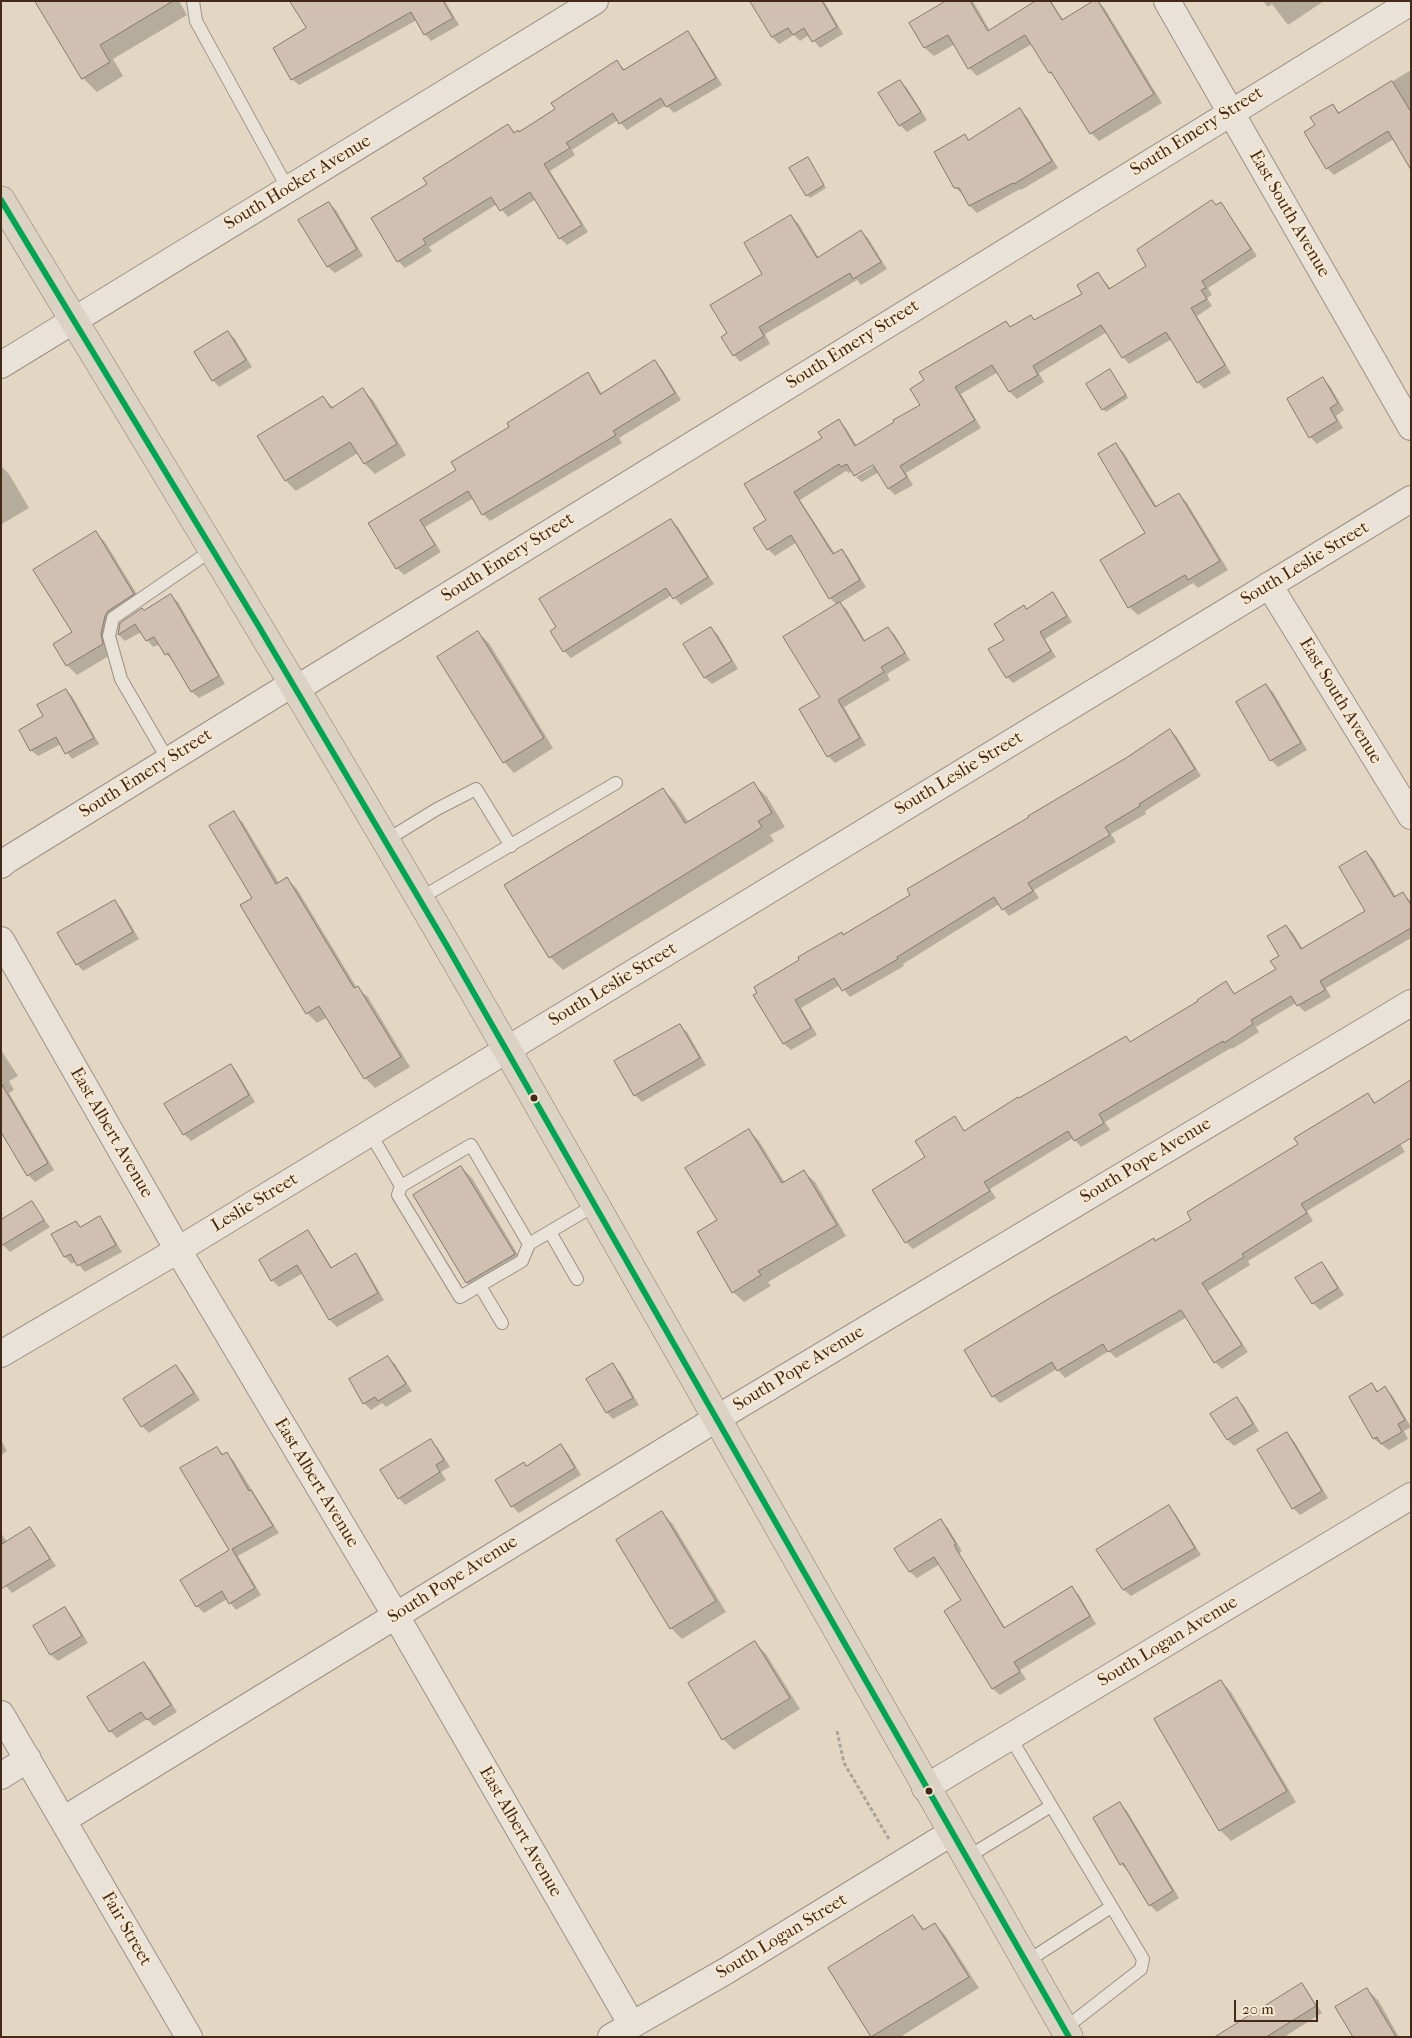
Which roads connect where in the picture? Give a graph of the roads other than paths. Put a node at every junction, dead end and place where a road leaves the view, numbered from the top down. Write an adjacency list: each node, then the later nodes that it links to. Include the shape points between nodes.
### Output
1 (193, 1): 6 (lane, via 196,21)
2 (595, 1): 6 (street, South Hocker Avenue)
3 (1167, 1): 5 (street, East South Avenue)
4 (1411, 2): 5 (street, South Emery Street)
5 (1230, 112): 10 (street, East South Avenue); 14 (street, South Emery Street)
6 (288, 189): 8 (street, South Hocker Avenue)
7 (1, 200): 8 (main road)
8 (74, 320): 9 (street, South Hocker Avenue); 12 (main road)
9 (1, 365)
10 (1411, 427)
11 (1411, 499): 13 (street, South Leslie Street)
12 (212, 550): 14 (main road); 15 (lane, via 113,618 109,636 121,679)
13 (1270, 585): 17 (street, East South Avenue); 24 (street, South Leslie Street)
14 (294, 687): 15 (street, South Emery Street); 18 (main road)
15 (168, 760): 20 (street, South Emery Street)
16 (616, 783): 19 (lane)
17 (1411, 816)
18 (385, 842): 19 (lane, via 437,809 476,790); 21 (main road)
19 (511, 846): 21 (lane)
20 (1, 865)
21 (419, 899): 24 (main road)
22 (1, 940): 30 (street, East Albert Avenue)
23 (1411, 1002): 35 (street, South Pope Avenue)
24 (507, 1050): 25 (street, Leslie Street); 27 (main road)
25 (370, 1133): 26 (lane); 30 (street, Leslie Street)
26 (401, 1186): 29 (lane, via 471,1145); 32 (lane, via 398,1195 460,1297)
27 (595, 1205): 28 (lane); 35 (main road)
28 (550, 1232): 29 (lane); 31 (lane)
29 (529, 1244): 32 (lane, via 522,1261)
30 (178, 1250): 34 (street, Leslie Street); 37 (street, East Albert Avenue)
31 (577, 1279)
32 (480, 1286): 33 (lane)
33 (502, 1324)
34 (1, 1354)
35 (716, 1419): 37 (street, South Pope Avenue); 42 (main road)
36 (1411, 1496): 39 (street, South Logan Avenue)
37 (396, 1616): 44 (street, South Pope Avenue); 49 (street, East Albert Avenue)
38 (1, 1714): 40 (street)
39 (1010, 1736): 42 (street, South Logan Avenue); 43 (lane)
40 (28, 1760): 41 (street); 44 (street, Fair Street)
41 (1, 1776)
42 (925, 1788): 45 (main road)
43 (1052, 1806): 46 (lane); 47 (lane)
44 (63, 1820): 51 (street, Fair Street)
45 (951, 1833): 46 (main road); 49 (street, South Logan Street, via 726,1971)
46 (966, 1858): 48 (main road)
47 (1111, 1907): 48 (lane); 50 (lane, via 1143,1959 1142,1969)
48 (1026, 1962): 50 (main road)
49 (621, 2031)
50 (1067, 2033)
51 (189, 2037)

